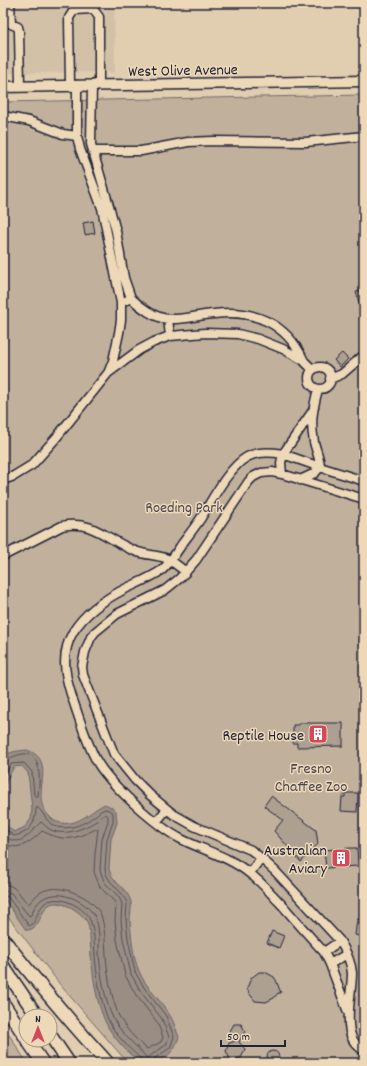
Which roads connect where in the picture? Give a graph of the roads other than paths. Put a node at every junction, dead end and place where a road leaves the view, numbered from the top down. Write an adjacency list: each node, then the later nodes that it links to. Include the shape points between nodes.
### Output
1 (10, 3): 4 (lane, via 11,24 18,27 19,31)
2 (364, 81): 3 (main road, West Olive Avenue)
3 (95, 85): 5 (main road, West Olive Avenue); 5 (lane, via 99,17 93,9 74,10 69,18); 10 (lane, via 91,136)
4 (20, 86): 5 (main road, West Olive Avenue); 6 (main road, West Olive Avenue)
5 (74, 86): 8 (lane)
6 (3, 87)
7 (3, 116): 8 (lane)
8 (77, 136): 12 (lane, via 102,208)
9 (364, 136): 10 (lane, via 306,142 188,142 141,151)
10 (93, 151): 11 (lane, via 116,231 124,278)
11 (131, 298): 12 (lane); 13 (lane, via 152,313)
12 (121, 303): 18 (lane, via 118,339)
13 (168, 319): 14 (lane); 16 (lane, via 223,313 256,317 286,335)
14 (170, 336): 16 (lane, via 238,334 267,342); 18 (lane, via 139,350)
15 (364, 355): 19 (lane, via 342,374)
16 (303, 360): 17 (lane)
17 (313, 370): 19 (lane, via 326,369); 20 (lane, via 309,376 310,383)
18 (108, 373): 25 (lane, via 32,464)
19 (330, 379): 20 (lane, via 328,385)
20 (318, 389): 21 (lane)
21 (312, 412): 22 (lane); 23 (lane, via 312,434)
22 (283, 454): 23 (lane); 24 (lane); 30 (lane, via 258,454 246,457 237,465)
23 (320, 467): 26 (lane, via 315,473); 27 (lane)
24 (282, 474): 26 (lane); 31 (lane, via 266,472 253,477)
25 (3, 480)
26 (300, 480): 28 (lane)
27 (364, 481)
28 (364, 499)
29 (3, 556): 30 (lane, via 52,530 72,524 92,528 136,551)
30 (170, 561): 31 (lane); 33 (lane, via 155,574 94,608 74,630 64,660 69,691 97,762 134,804)
31 (186, 572): 32 (lane, via 165,590 126,609 101,626 86,647 82,667 84,681 114,754 135,780)
32 (167, 809): 33 (lane); 34 (lane, via 194,826 251,850)
33 (156, 822): 35 (lane, via 178,837 229,860)
34 (261, 858): 35 (lane); 37 (lane)
35 (250, 873): 38 (lane)
36 (3, 939): 51 (highway, via 48,996)
37 (340, 941): 38 (lane); 39 (lane)
38 (324, 952): 40 (lane)
39 (347, 954): 40 (lane); 44 (lane, via 352,973)
40 (330, 964): 44 (lane)
41 (3, 966): 43 (highway)
42 (3, 1003): 45 (highway)
43 (32, 1008)
44 (349, 1014): 48 (lane, via 353,1040)
45 (18, 1026)
46 (58, 1047): 50 (highway)
47 (33, 1048): 49 (highway)
48 (364, 1052)
49 (43, 1063)
50 (69, 1063)
51 (108, 1063)

